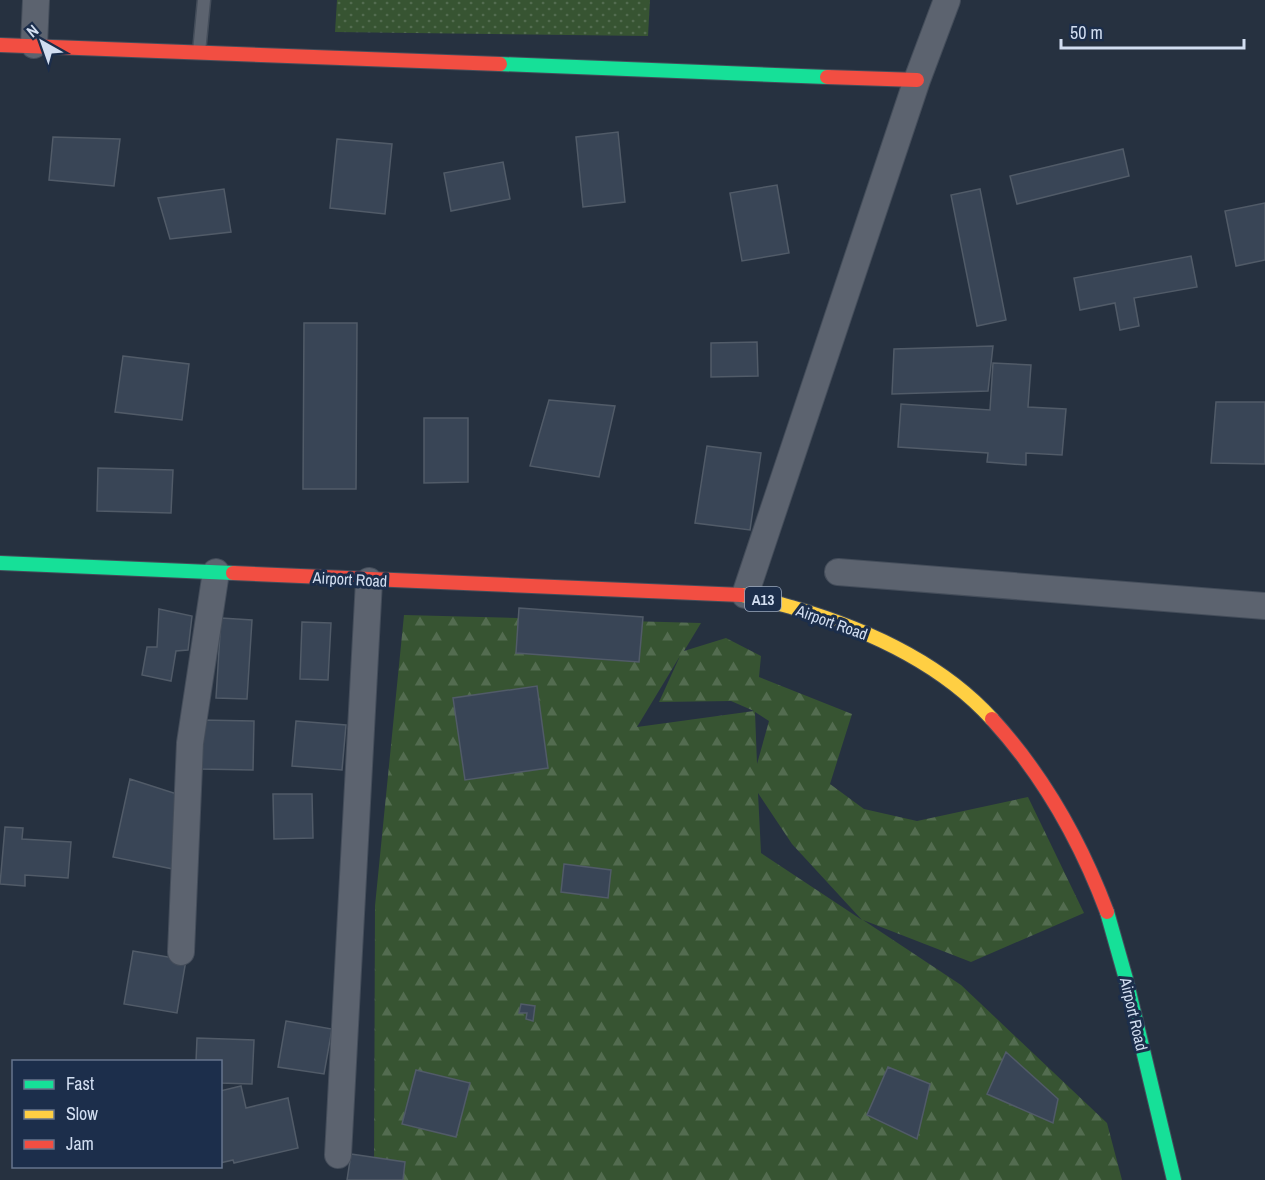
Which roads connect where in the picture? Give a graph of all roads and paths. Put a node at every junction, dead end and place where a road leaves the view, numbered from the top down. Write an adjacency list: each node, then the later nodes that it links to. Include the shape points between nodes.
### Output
1 (36, 0): 5 (street)
2 (204, 0): 6 (lane)
3 (947, 0): 7 (street)
4 (0, 45): 5 (main road)
5 (34, 45): 6 (main road)
6 (200, 52): 7 (main road)
7 (918, 80): 12 (street)
8 (0, 563): 9 (main road, Airport Road / A13)
9 (216, 572): 11 (main road, Airport Road / A13); 14 (street, via 190,743)
10 (838, 572): 13 (street)
11 (369, 581): 12 (main road, Airport Road / A13); 15 (street)
12 (745, 595): 16 (main road, Airport Road / A13, via 837,622 881,640 960,690 1020,750 1050,792 1081,847 1104,903 1119,949)
13 (1265, 606)
14 (181, 952)
15 (339, 1155)
16 (1174, 1180)

